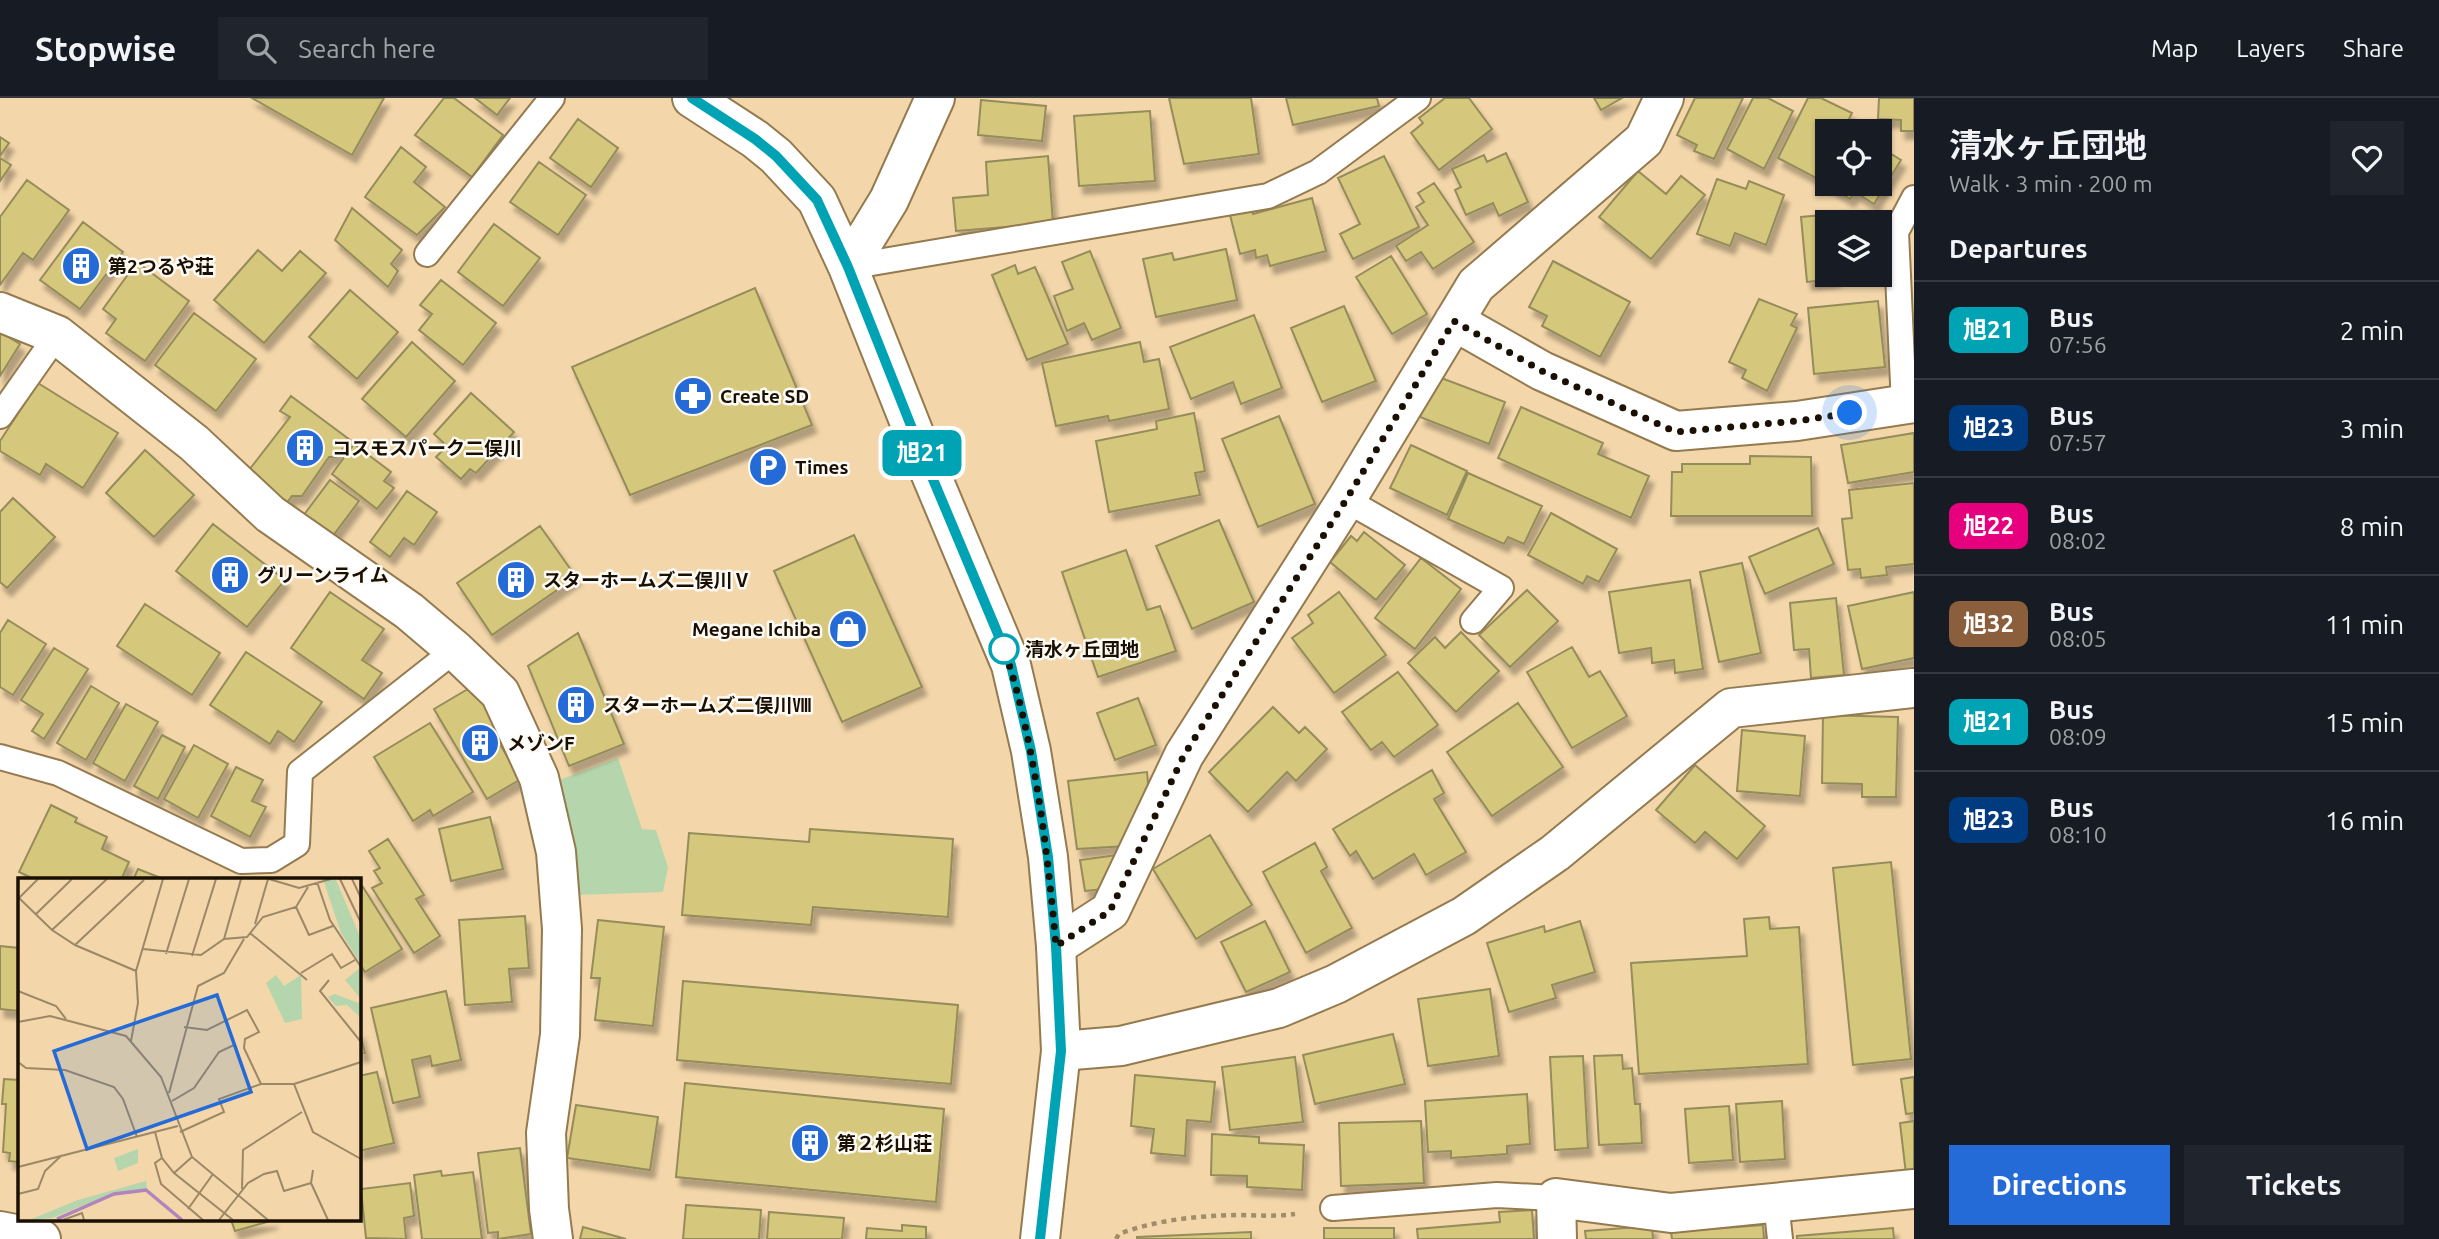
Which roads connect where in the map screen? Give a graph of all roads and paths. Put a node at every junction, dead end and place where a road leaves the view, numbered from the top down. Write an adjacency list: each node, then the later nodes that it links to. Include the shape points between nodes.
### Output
1 (552, 98): 7 (lane)
2 (692, 98): 8 (street, via 776,156 817,200)
3 (935, 98): 8 (street, via 889,200)
4 (1419, 98): 8 (lane, via 1318,172 1268,196)
5 (1664, 98): 10 (street, via 1644,140 1476,285)
6 (1914, 198): 12 (lane, via 1895,232)
7 (427, 254)
8 (848, 267): 19 (street, via 1011,665 1048,857)
9 (0, 312): 11 (street)
10 (1454, 321): 12 (street, via 1542,371 1676,432 1797,421); 14 (street)
11 (57, 335): 13 (lane); 16 (street, via 194,443 270,514 409,611)
12 (1909, 404)
13 (0, 416)
14 (1346, 500): 15 (lane, via 1501,588); 19 (street, via 1184,755 1110,911)
15 (1473, 621)
16 (455, 650): 18 (lane, via 300,772 297,844 271,860 241,861 58,773); 27 (street, via 500,693 539,778 556,852 562,929 559,1035 546,1133)
17 (1913, 688): 20 (street, via 1731,708 1555,853 1464,916 1336,984 1279,1008 1121,1046)
18 (0, 757)
19 (1056, 946): 20 (street)
20 (1061, 1051): 28 (street)
21 (1914, 1189): 23 (street)
22 (1556, 1198): 23 (street, via 1671,1213); 24 (lane, via 1497,1195); 30 (street)
23 (1776, 1202): 31 (lane)
24 (1333, 1208): 29 (path, via 1273,1217 1164,1221 1119,1234)
25 (0, 1231): 26 (street)
26 (41, 1239)
27 (553, 1239)
28 (1040, 1239)
29 (1116, 1239)
30 (1557, 1239)
31 (1780, 1239)

